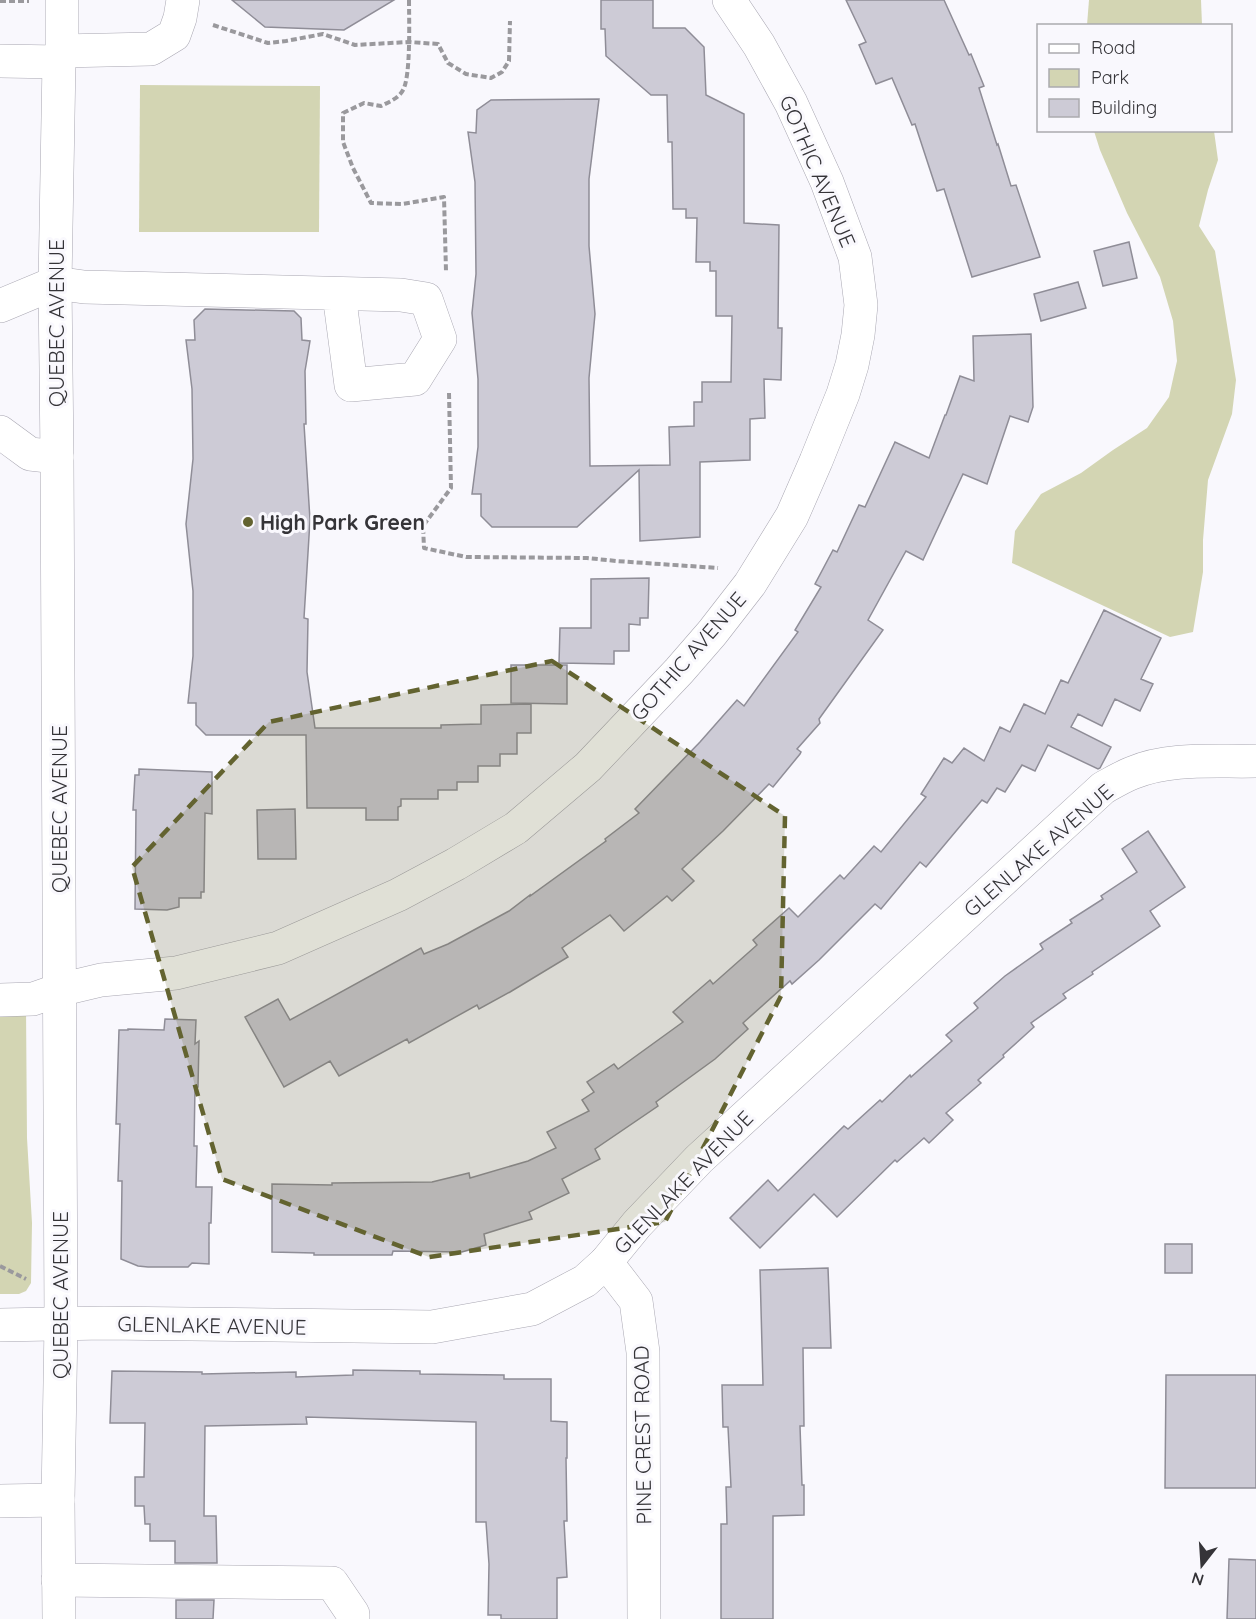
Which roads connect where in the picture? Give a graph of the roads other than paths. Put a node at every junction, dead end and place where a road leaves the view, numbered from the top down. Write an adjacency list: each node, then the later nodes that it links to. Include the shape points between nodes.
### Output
1 (62, 0): 4 (street, QUEBEC AVENUE)
2 (729, 0): 12 (street, GOTHIC AVENUE, via 791,103 827,182 855,257 861,305 852,365 843,394 792,516 750,584 679,671 588,767 516,828 456,864 398,895 278,948 176,973 101,980)
3 (193, 11): 4 (street, via 180,18 174,35 151,49)
4 (61, 57): 5 (street); 6 (street, QUEBEC AVENUE)
5 (0, 61)
6 (55, 283): 7 (street); 8 (street); 10 (street, QUEBEC AVENUE)
7 (339, 294)
8 (0, 306)
9 (0, 432): 10 (street, via 30,453)
10 (57, 457): 12 (street, QUEBEC AVENUE)
11 (1256, 761): 14 (street, GLENLAKE AVENUE, via 1157,765 1103,788 699,1159)
12 (59, 990): 13 (street, GOTHIC AVENUE, via 33,999); 15 (street, QUEBEC AVENUE)
13 (0, 1000)
14 (606, 1262): 15 (street, GLENLAKE AVENUE, via 585,1281 532,1309 432,1327); 22 (street, PINE CREST ROAD, via 636,1301 643,1352)
15 (61, 1324): 16 (street, GLENLAKE AVENUE); 17 (street, QUEBEC AVENUE)
16 (0, 1325)
17 (57, 1500): 18 (street); 19 (street, QUEBEC AVENUE)
18 (0, 1501)
19 (58, 1580): 20 (street, QUEBEC AVENUE); 21 (street, via 332,1583)
20 (59, 1619)
21 (353, 1619)
22 (644, 1619)

